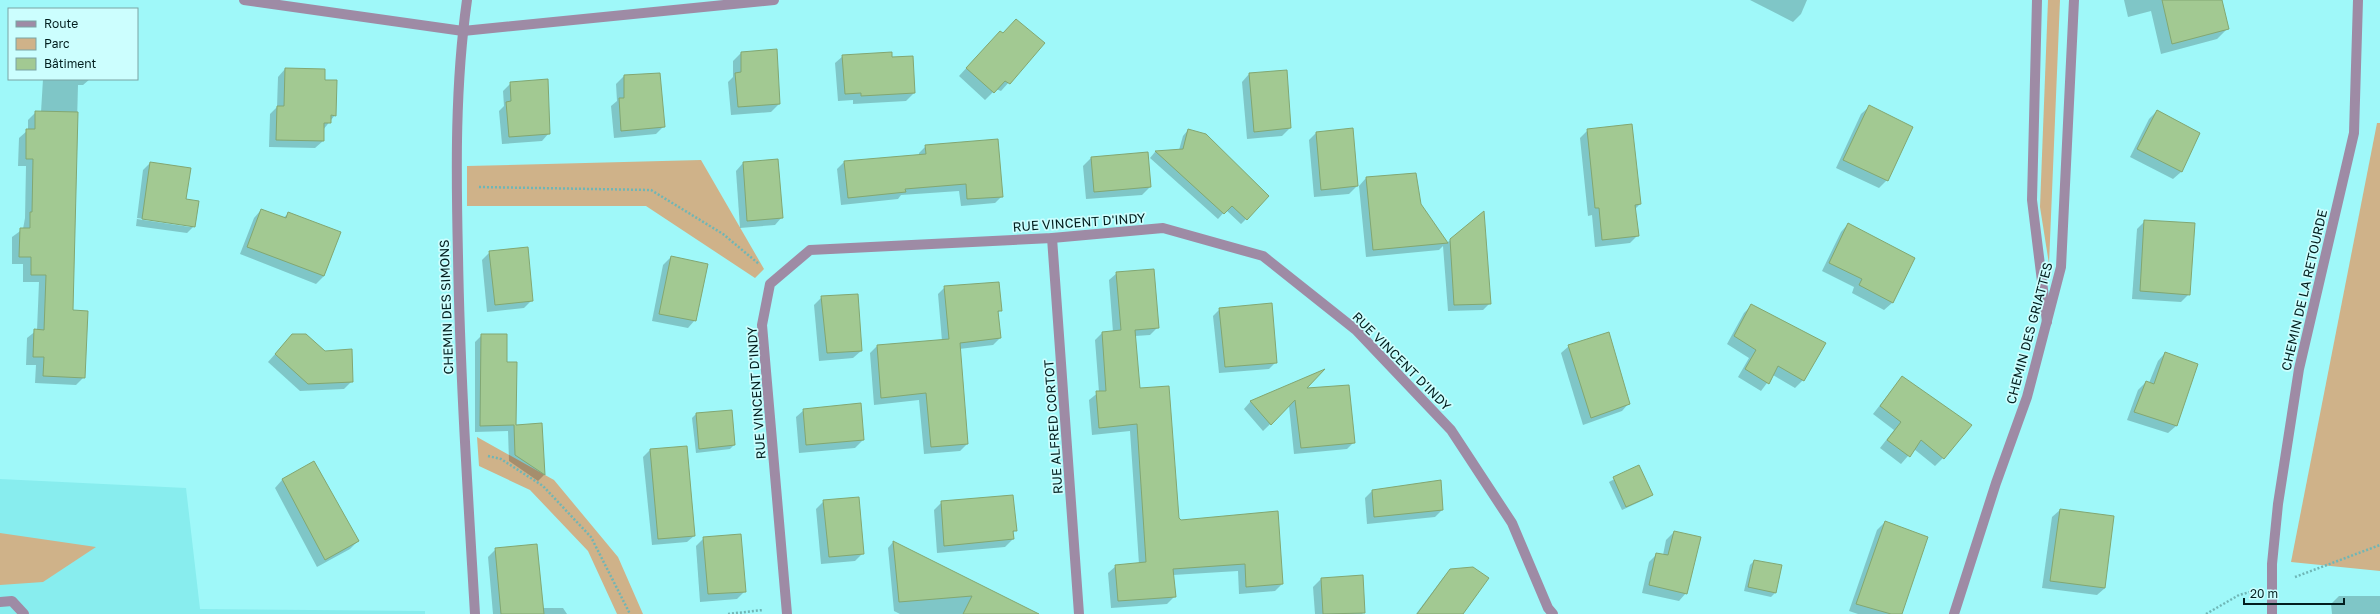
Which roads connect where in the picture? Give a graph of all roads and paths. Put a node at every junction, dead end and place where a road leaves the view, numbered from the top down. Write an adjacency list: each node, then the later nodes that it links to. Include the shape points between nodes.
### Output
1 (244, 0): 7 (street)
2 (467, 0): 7 (street, CHEMIN DES SIMONS)
3 (774, 0): 7 (street)
4 (2037, 0): 11 (street, via 2032,200)
5 (2074, 0): 11 (street, CHEMIN DES GRIATTES, via 2061,267)
6 (2358, 0): 14 (street, CHEMIN DE LA RETOURDE, via 2354,133 2299,369 2278,504)
7 (463, 31): 8 (street, CHEMIN DES SIMONS, via 455,162)
8 (456, 187): 10 (path, via 651,190 722,234); 12 (street, CHEMIN DES SIMONS, via 460,351)
9 (1052, 238): 10 (street, RUE VINCENT D'INDY, via 810,250); 17 (street, RUE VINCENT D'INDY, via 1163,228 1262,256 1356,330 1451,430 1512,523); 22 (street, RUE ALFRED CORTOT)
10 (776, 278): 16 (street, RUE VINCENT D'INDY, via 770,284 762,325)
11 (2047, 322): 23 (street, CHEMIN DES GRIATTES, via 2027,397)
12 (466, 452): 19 (street, CHEMIN DES SIMONS); 20 (path, via 501,458 543,486 591,537)
13 (2380, 545): 14 (path)
14 (2272, 586): 24 (path, via 2239,595); 25 (street, CHEMIN DE LA RETOURDE)
15 (0, 602): 18 (street, via 12,601)
16 (787, 611): 21 (path)
17 (1549, 612)
18 (24, 614)
19 (475, 614)
20 (630, 614)
21 (728, 614)
22 (1079, 614)
23 (1954, 614)
24 (2206, 614)
25 (2272, 614)

